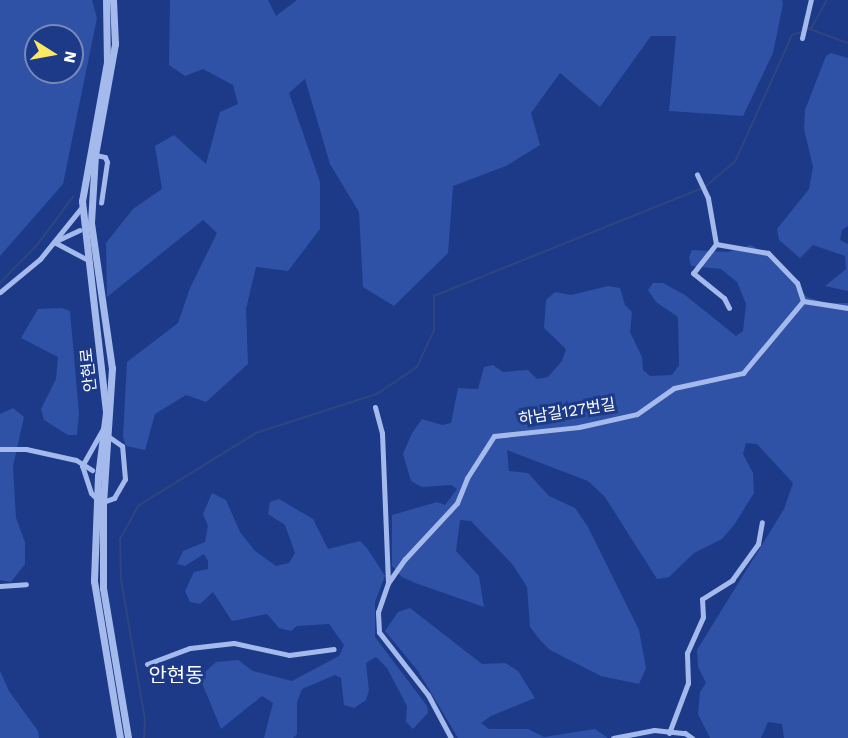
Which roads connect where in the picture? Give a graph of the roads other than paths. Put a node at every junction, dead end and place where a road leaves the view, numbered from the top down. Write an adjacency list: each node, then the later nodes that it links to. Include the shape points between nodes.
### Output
1 (106, 0): 8 (street, 안현로, via 107,62 87,159)
2 (113, 0): 5 (street, 안현로, via 116,44)
3 (811, 0): 4 (street)
4 (802, 38)
5 (94, 155): 7 (street, via 105,157 107,162); 19 (street, 안현로, via 91,223 112,368)
6 (697, 174): 11 (street, via 708,198)
7 (101, 203)
8 (82, 207): 10 (street); 12 (street, 안현로)
9 (80, 230): 10 (street)
10 (54, 242): 12 (street); 13 (street)
11 (716, 243): 14 (street, via 768,254 797,283); 15 (street, via 693,273 724,297)
12 (86, 259): 18 (street, 안현로, via 104,368)
13 (0, 292)
14 (803, 301): 16 (street); 25 (street, 하남길127번길, via 743,373 674,388 637,414 579,427 494,436 467,478 457,503)
15 (729, 308)
16 (848, 308)
17 (375, 407): 25 (street, via 382,433)
18 (105, 426): 21 (street); 23 (street, 안현로)
19 (109, 436): 23 (street, 안현로); 23 (street, via 122,446 125,479 114,498)
20 (0, 449): 21 (street, via 36,451 76,460)
21 (82, 466): 22 (street); 23 (street, via 91,494)
22 (93, 470)
23 (100, 500): 31 (street, 안현로, via 94,581); 32 (street, 안현로, via 103,588)
24 (762, 522): 30 (street, via 758,544 732,580 702,599 703,617 687,653 688,683)
25 (388, 583): 33 (street, 하남길127번길, via 378,612 379,632 428,694)
26 (26, 584): 27 (street)
27 (0, 586)
28 (334, 649): 29 (street, via 289,655 234,643 190,648)
29 (147, 664)
30 (669, 733): 34 (street, via 654,730); 35 (street)
31 (120, 738)
32 (128, 738)
33 (451, 738)
34 (613, 738)
35 (692, 738)

